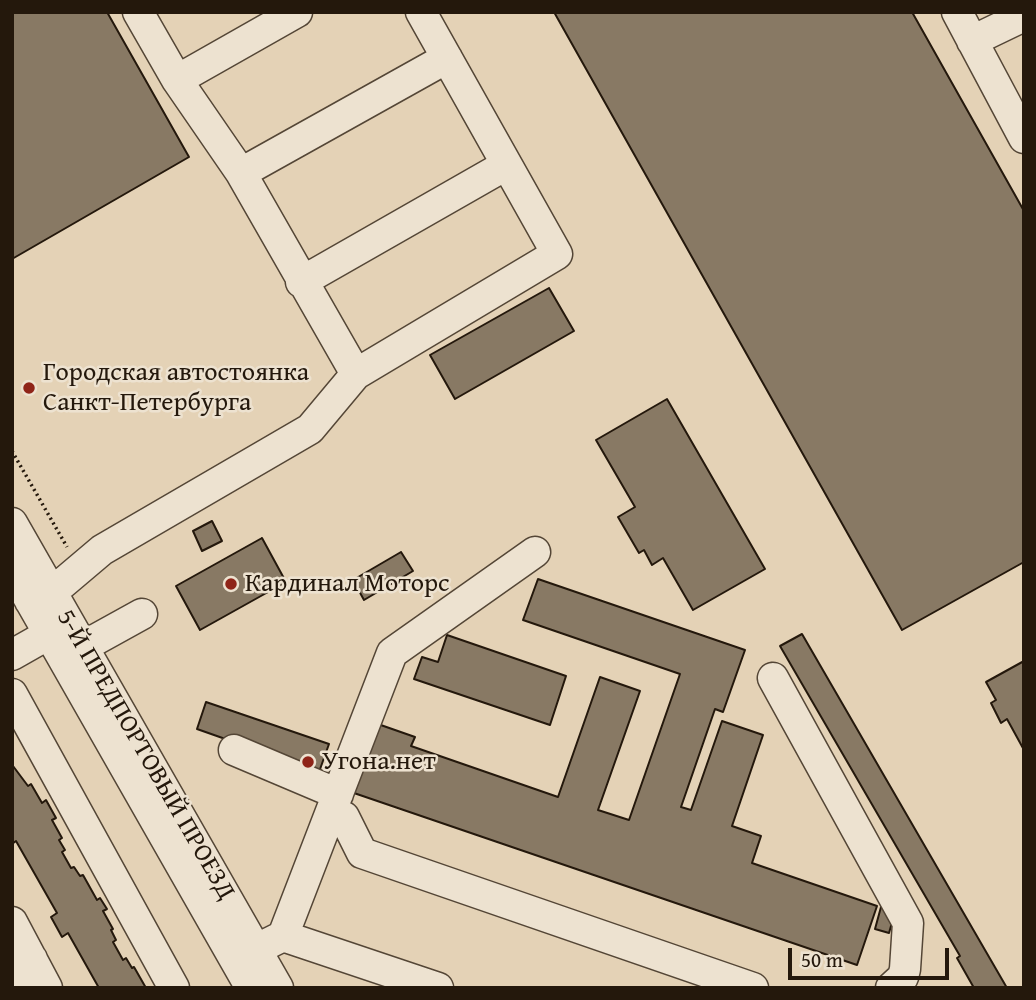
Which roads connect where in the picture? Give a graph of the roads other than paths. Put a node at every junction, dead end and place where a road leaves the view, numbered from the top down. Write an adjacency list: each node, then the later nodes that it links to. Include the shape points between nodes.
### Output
1 (138, 12): 8 (street)
2 (297, 12): 8 (street)
3 (421, 12): 7 (street)
4 (957, 12): 6 (street)
5 (1024, 16): 6 (street)
6 (972, 41): 9 (street)
7 (447, 58): 10 (street); 11 (street)
8 (177, 80): 11 (street)
9 (1024, 138)
10 (506, 165): 12 (street); 13 (street, via 557,254)
11 (240, 173): 12 (street)
12 (302, 282): 13 (street)
13 (356, 374): 17 (street, via 310,429 102,550)
14 (12, 523): 17 (street, 5-Й ПРЕДПОРТОВЫЙ ПРОЕЗД)
15 (535, 552): 24 (street, via 391,653)
16 (12, 569): 17 (street, 5-Й ПРЕДПОРТОВЫЙ ПРОЕЗД)
17 (41, 596): 19 (street, 5-Й ПРЕДПОРТОВЫЙ ПРОЕЗД)
18 (142, 614): 19 (street)
19 (65, 646): 20 (street); 27 (street, 5-Й ПРЕДПОРТОВЫЙ ПРОЕЗД)
20 (12, 654)
21 (773, 678): 36 (street, via 908,923 903,977)
22 (12, 694): 31 (street)
23 (234, 750): 24 (street)
24 (334, 803): 26 (street); 35 (street, via 362,853)
25 (12, 922): 28 (street)
26 (283, 936): 27 (street); 34 (street)
27 (246, 956): 32 (street, 5-Й ПРЕДПОРТОВЫЙ ПРОЕЗД); 33 (street, 5-Й ПРЕДПОРТОВЫЙ ПРОЕЗД)
28 (32, 959): 29 (street, via 16,978); 30 (street)
29 (17, 988)
30 (47, 988)
31 (174, 988)
32 (251, 988)
33 (278, 988)
34 (438, 988)
35 (753, 988)
36 (891, 988)

